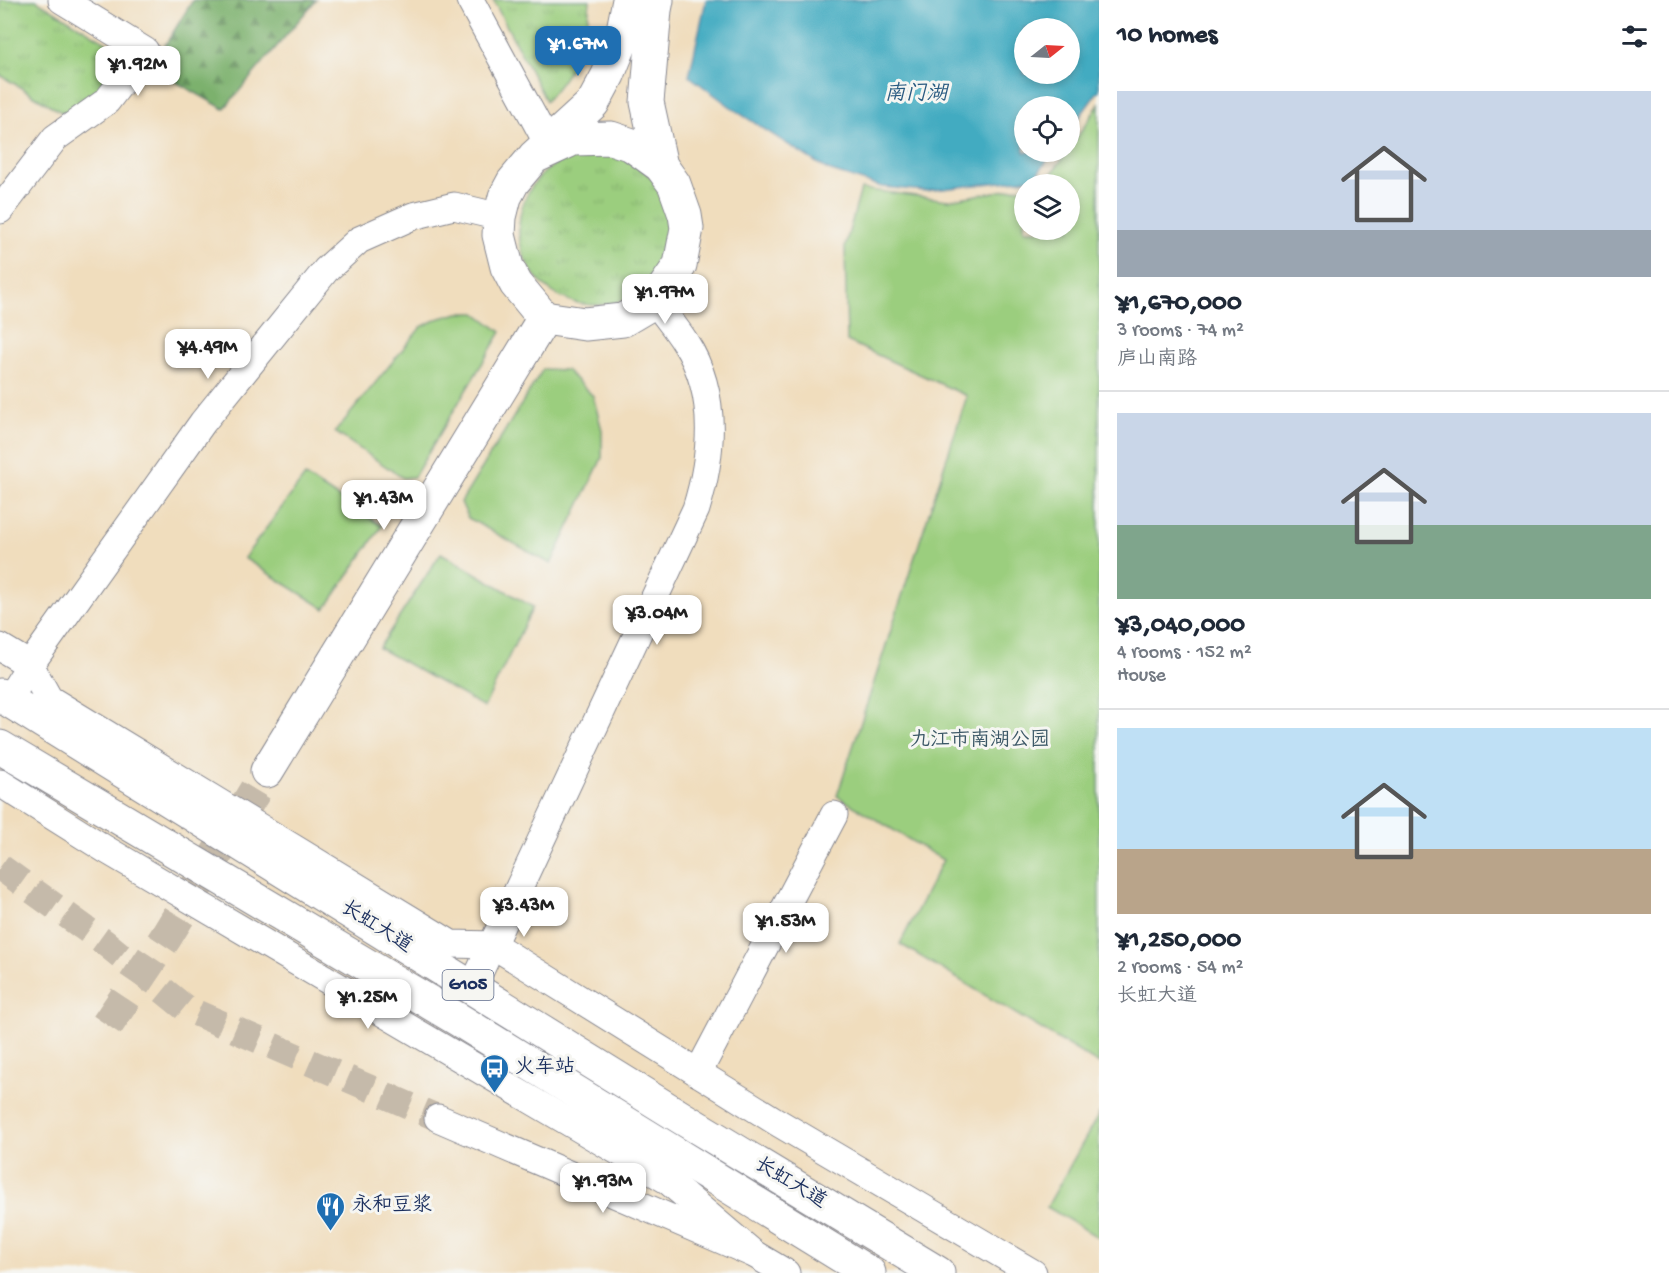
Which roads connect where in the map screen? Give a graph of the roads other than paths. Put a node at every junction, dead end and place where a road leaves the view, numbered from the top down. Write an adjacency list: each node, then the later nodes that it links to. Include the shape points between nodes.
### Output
1 (62, 0): 7 (street, via 145,51 107,101 55,138)
2 (470, 0): 5 (street)
3 (629, 0): 5 (main road, via 620,45 593,103)
4 (657, 0): 6 (main road, via 647,102)
5 (541, 151): 6 (main road, via 573,138 611,138 632,145); 8 (main road, via 513,182)
6 (661, 166): 9 (main road, via 674,184 687,228 680,266)
7 (0, 210)
8 (500, 217): 10 (main road, via 499,235 507,267); 12 (street, via 454,206 413,216 359,240 326,270 203,422)
9 (655, 301): 10 (main road, via 623,320 585,324); 18 (street, via 686,344 708,401 710,432 703,486)
10 (544, 318): 15 (main road)
11 (0, 647): 12 (street)
12 (30, 665): 13 (street); 18 (street, via 49,699 441,938 451,944)
13 (4, 698): 19 (main road, 长虹大道 / G105)
14 (0, 747): 24 (main road, 长虹大道 / G105, via 459,1020)
15 (267, 771)
16 (0, 783): 22 (street, via 105,849 667,1180)
17 (834, 815): 20 (street)
18 (494, 945): 19 (street); 20 (street)
19 (472, 988): 25 (main road, 长虹大道 / G105)
20 (698, 1073): 26 (street)
21 (438, 1118): 22 (street)
22 (754, 1254): 23 (street)
23 (786, 1273)
24 (869, 1273)
25 (938, 1273)
26 (1033, 1273)

